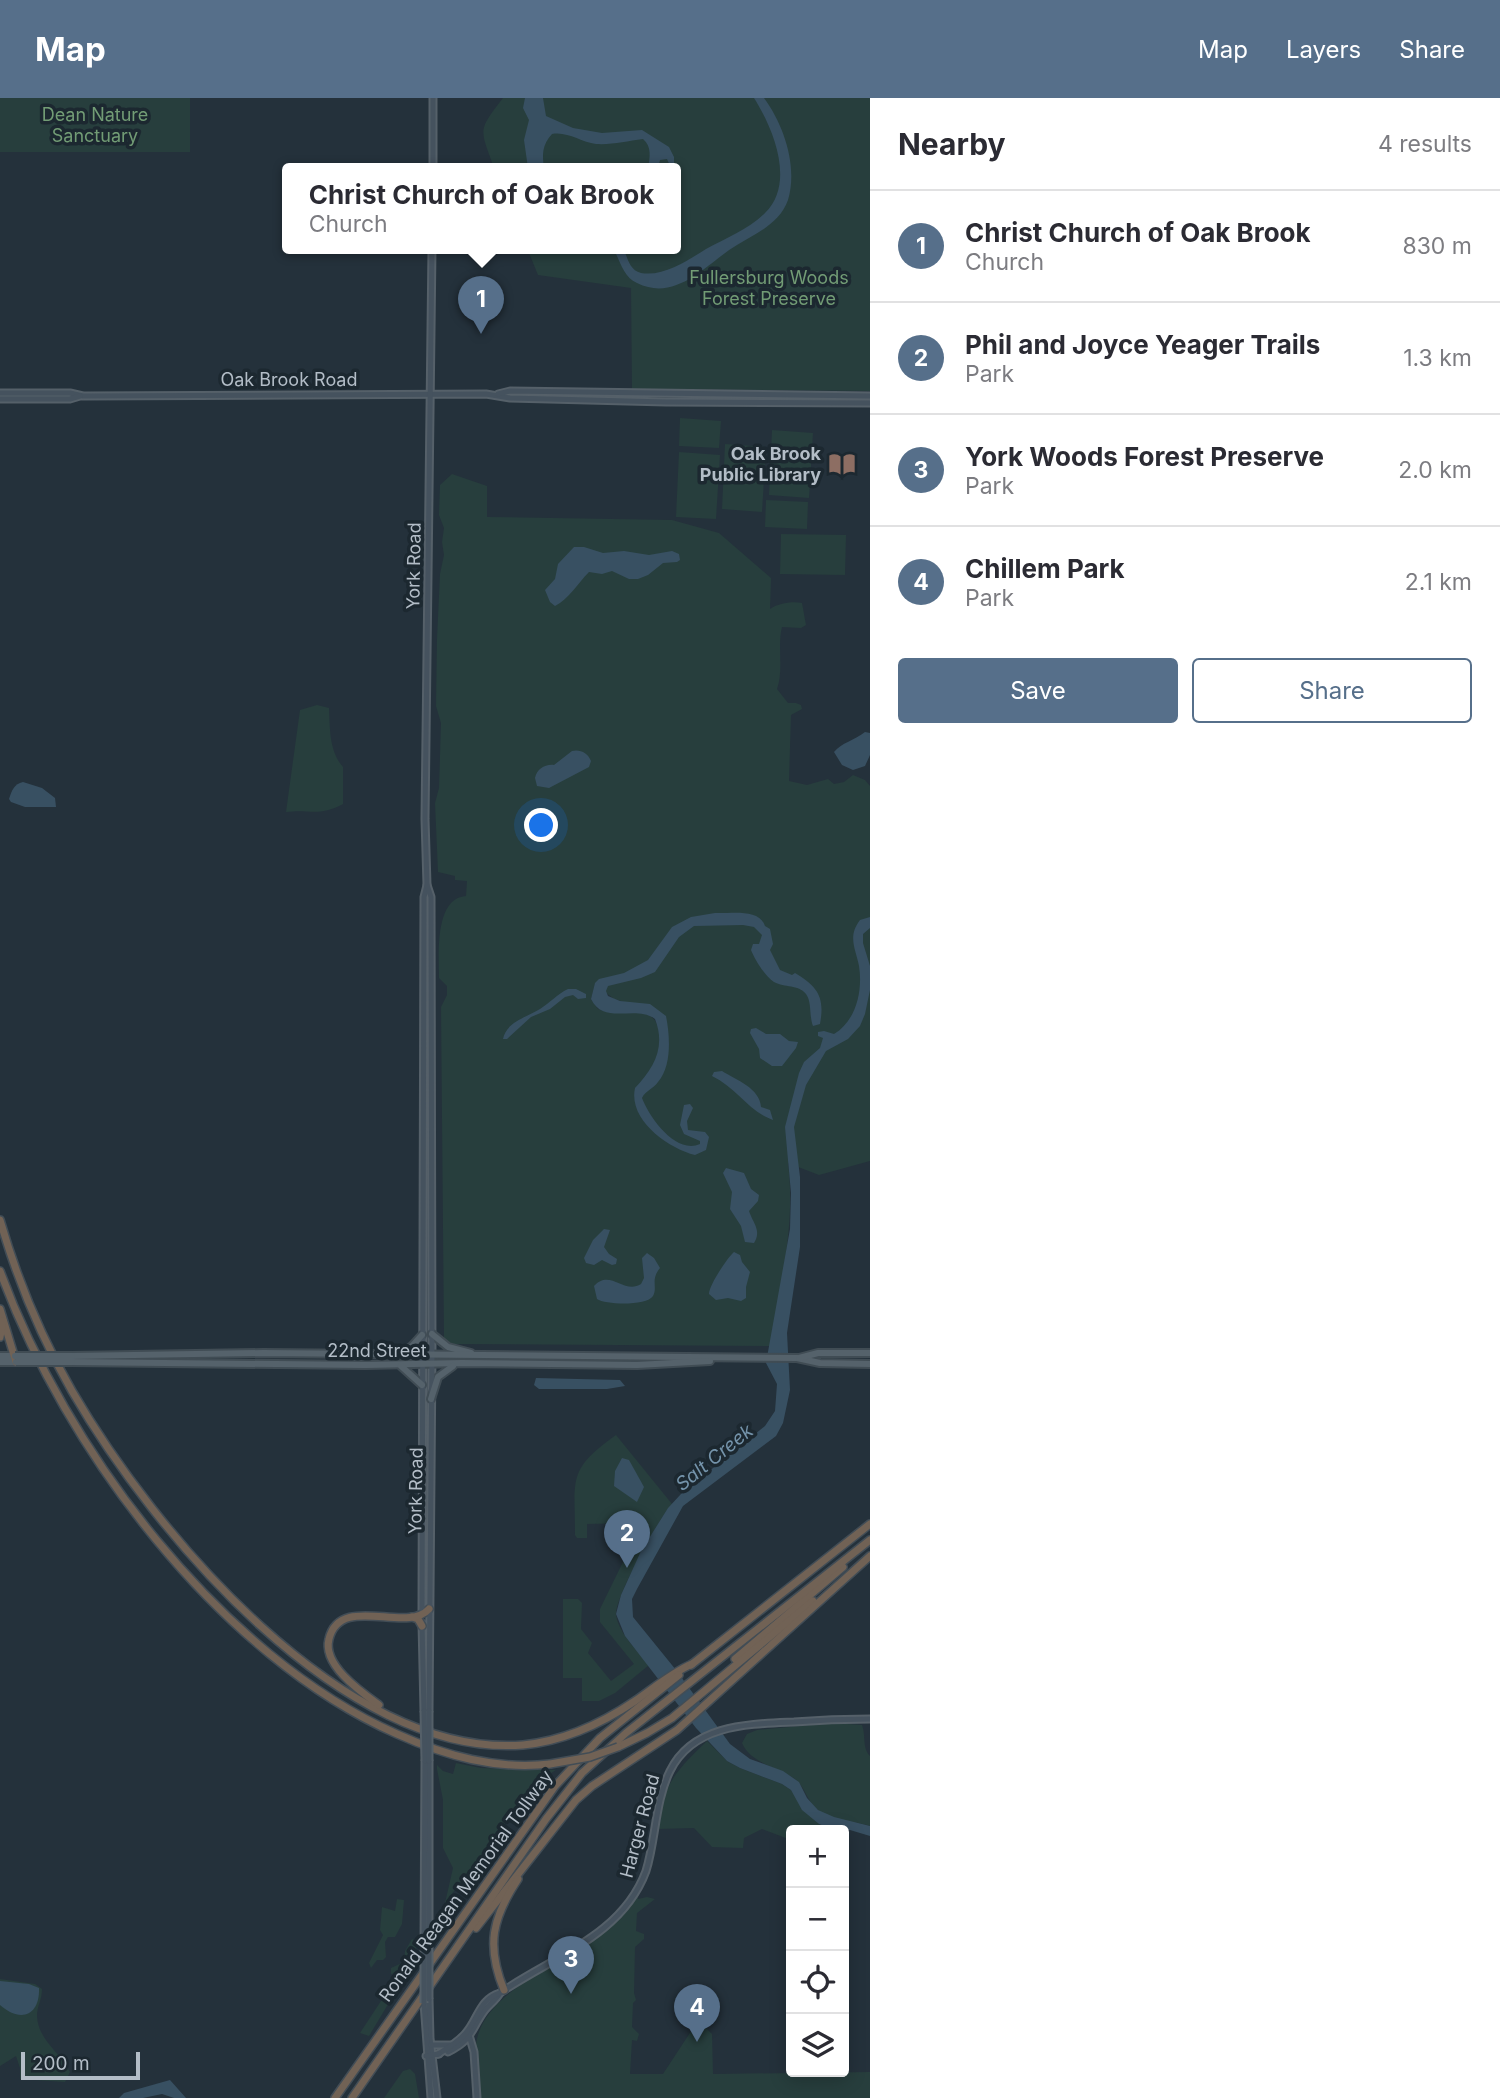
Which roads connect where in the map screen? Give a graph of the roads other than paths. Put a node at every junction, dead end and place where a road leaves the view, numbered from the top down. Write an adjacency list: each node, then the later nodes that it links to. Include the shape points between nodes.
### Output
1 (433, 98): 2 (main road)
2 (433, 163)
3 (432, 254): 5 (main road, York Road)
4 (0, 393): 7 (main road, Oak Brook Road)
5 (432, 394): 6 (main road, Oak Brook Road); 7 (main road, Oak Brook Road); 11 (main road, York Road)
6 (495, 394): 8 (main road, Oak Brook Road); 10 (main road, Oak Brook Road, via 666,402)
7 (83, 396): 9 (main road, Oak Brook Road)
8 (870, 396)
9 (0, 399)
10 (870, 403)
11 (427, 885): 15 (main road, York Road, via 431,911); 16 (main road, York Road)
12 (0, 1220): 50 (highway, via 26,1298 60,1370 153,1510 217,1583 274,1638 338,1686)
13 (0, 1271): 47 (highway, bridge, via 46,1375 138,1515 259,1645 327,1697 413,1741 477,1761 513,1765 581,1759 618,1747 661,1726)
14 (2, 1313): 17 (highway); 25 (highway)
15 (432, 1334): 21 (main road, via 448,1347); 23 (main road, York Road)
16 (422, 1335): 19 (main road); 20 (main road, York Road)
17 (0, 1337)
18 (870, 1353): 24 (main road, 22nd Street, via 818,1353)
19 (399, 1355): 20 (main road, 22nd Street); 26 (main road, 22nd Street, via 199,1353)
20 (422, 1355): 23 (main road, 22nd Street); 32 (main road, York Road)
21 (479, 1355): 23 (main road, 22nd Street); 27 (main road, 22nd Street)
22 (0, 1356): 25 (main road, 22nd Street)
23 (432, 1356): 33 (main road, York Road)
24 (797, 1358): 27 (main road, 22nd Street); 30 (main road, 22nd Street)
25 (15, 1359): 26 (main road, 22nd Street, bridge); 28 (main road, 22nd Street)
26 (72, 1359): 31 (main road, 22nd Street)
27 (754, 1359): 29 (main road, 22nd Street, via 637,1365)
28 (0, 1362)
29 (462, 1363): 33 (main road, 22nd Street); 35 (main road, via 440,1373)
30 (870, 1364)
31 (399, 1365): 32 (main road, 22nd Street); 34 (main road)
32 (422, 1365): 33 (main road, 22nd Street); 34 (main road, York Road)
33 (432, 1365): 35 (main road, York Road)
34 (422, 1385): 42 (main road, York Road)
35 (431, 1399): 41 (main road, York Road)
36 (870, 1524): 45 (highway, Ronald Reagan Memorial Tollway)
37 (870, 1540): 38 (highway, Ronald Reagan Memorial Tollway)
38 (862, 1546): 47 (highway, via 853,1559 748,1647); 53 (highway, Ronald Reagan Memorial Tollway, via 614,1742 570,1787)
39 (870, 1556): 40 (highway, Ronald Reagan Memorial Tollway)
40 (858, 1565): 47 (highway); 51 (highway, Ronald Reagan Memorial Tollway, via 687,1721 586,1791)
41 (429, 1609): 42 (highway); 48 (main road, York Road)
42 (422, 1615): 43 (highway); 44 (main road, York Road)
43 (408, 1616): 44 (highway); 50 (highway, via 346,1618 334,1627 328,1645 332,1661 349,1681)
44 (422, 1626): 48 (main road, York Road)
45 (692, 1664): 46 (highway, Ronald Reagan Memorial Tollway); 46 (highway, via 676,1671)
46 (656, 1690): 50 (highway, via 593,1726 535,1743 467,1742); 59 (highway, Ronald Reagan Memorial Tollway, via 594,1744 555,1786)
47 (699, 1695)
48 (427, 1711): 53 (main road, York Road, bridge)
49 (870, 1719): 52 (main road, Harger Road, via 765,1723 727,1728 698,1741 669,1773 646,1871 624,1909 593,1937)
50 (409, 1724)
51 (553, 1828): 52 (highway, via 499,1911 493,1948); 53 (highway, Ronald Reagan Memorial Tollway)
52 (502, 1991): 54 (main road, Harger Road, via 484,2003)
53 (424, 2002): 56 (main road, York Road); 58 (main road, York Road); 60 (highway, Ronald Reagan Memorial Tollway)
54 (468, 2035): 55 (main road, Harger Road); 57 (main road)
55 (458, 2044): 56 (main road); 57 (main road); 58 (main road, Harger Road)
56 (431, 2045): 58 (main road, York Road)
57 (474, 2052): 63 (main road)
58 (432, 2055): 61 (main road, York Road); 62 (main road, York Road)
59 (335, 2098)
60 (352, 2098)
61 (431, 2098)
62 (437, 2098)
63 (477, 2098)

